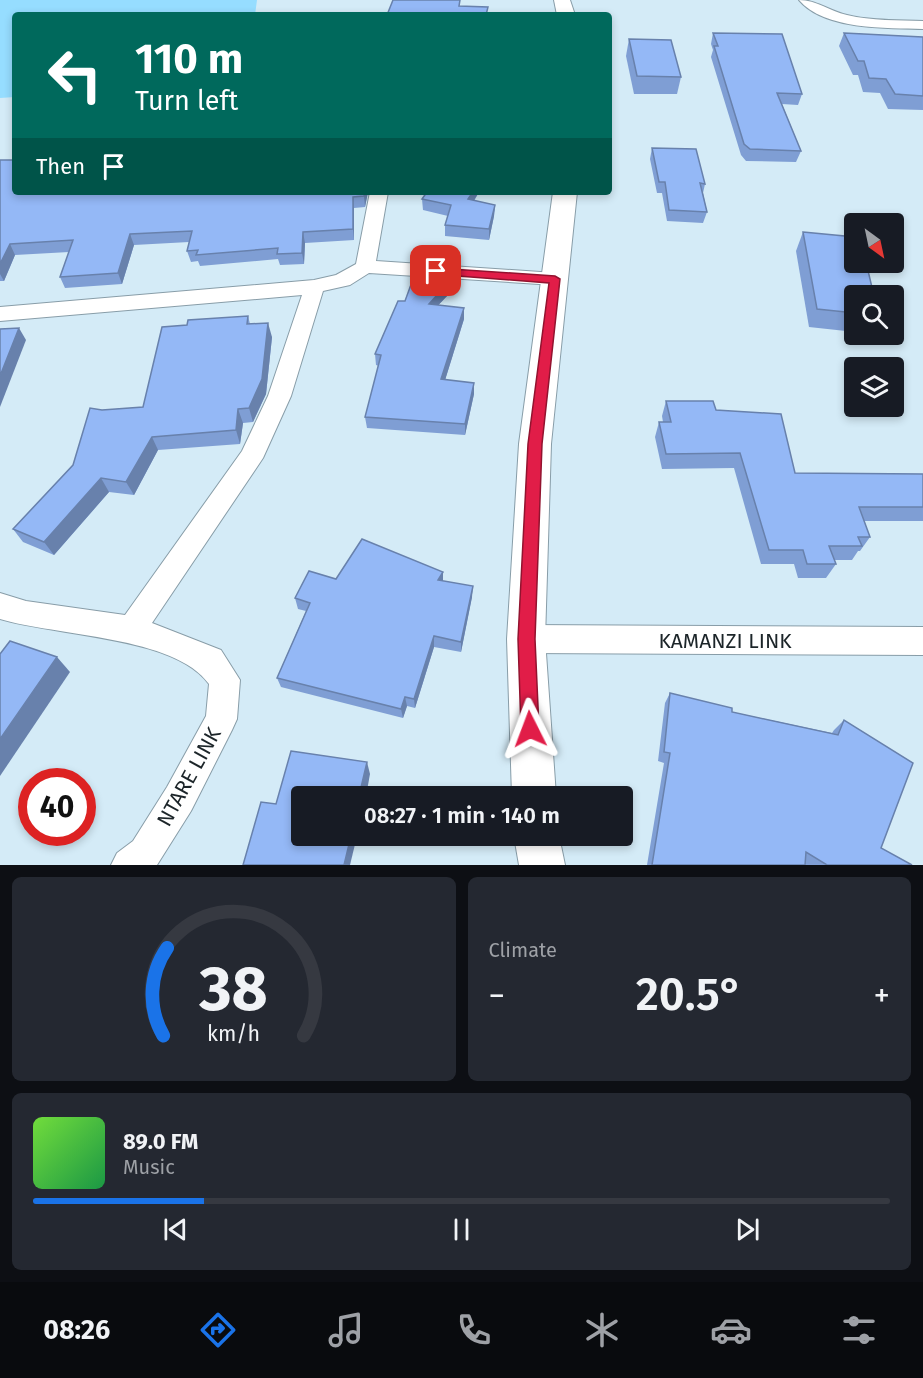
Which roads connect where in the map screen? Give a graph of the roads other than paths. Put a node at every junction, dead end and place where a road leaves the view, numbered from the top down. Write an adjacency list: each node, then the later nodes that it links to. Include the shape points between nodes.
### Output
1 (805, 0): 2 (street, via 824,12 850,20)
2 (923, 25)
3 (378, 195): 5 (street)
4 (565, 195): 6 (street)
5 (365, 267): 6 (street); 7 (street, via 344,280)
6 (555, 279): 11 (street, via 535,444)
7 (314, 287): 8 (street); 10 (street, via 291,370 266,430 251,458)
8 (0, 314)
9 (0, 606): 10 (street, NTARE LINK, via 26,614)
10 (132, 629): 15 (street, NTARE LINK, via 210,660 225,680 221,719 168,817 145,853)
11 (526, 639): 12 (street, KAMANZI LINK); 13 (street)
12 (923, 641)
13 (533, 786)
14 (539, 846): 16 (street)
15 (129, 865)
16 (542, 865)

